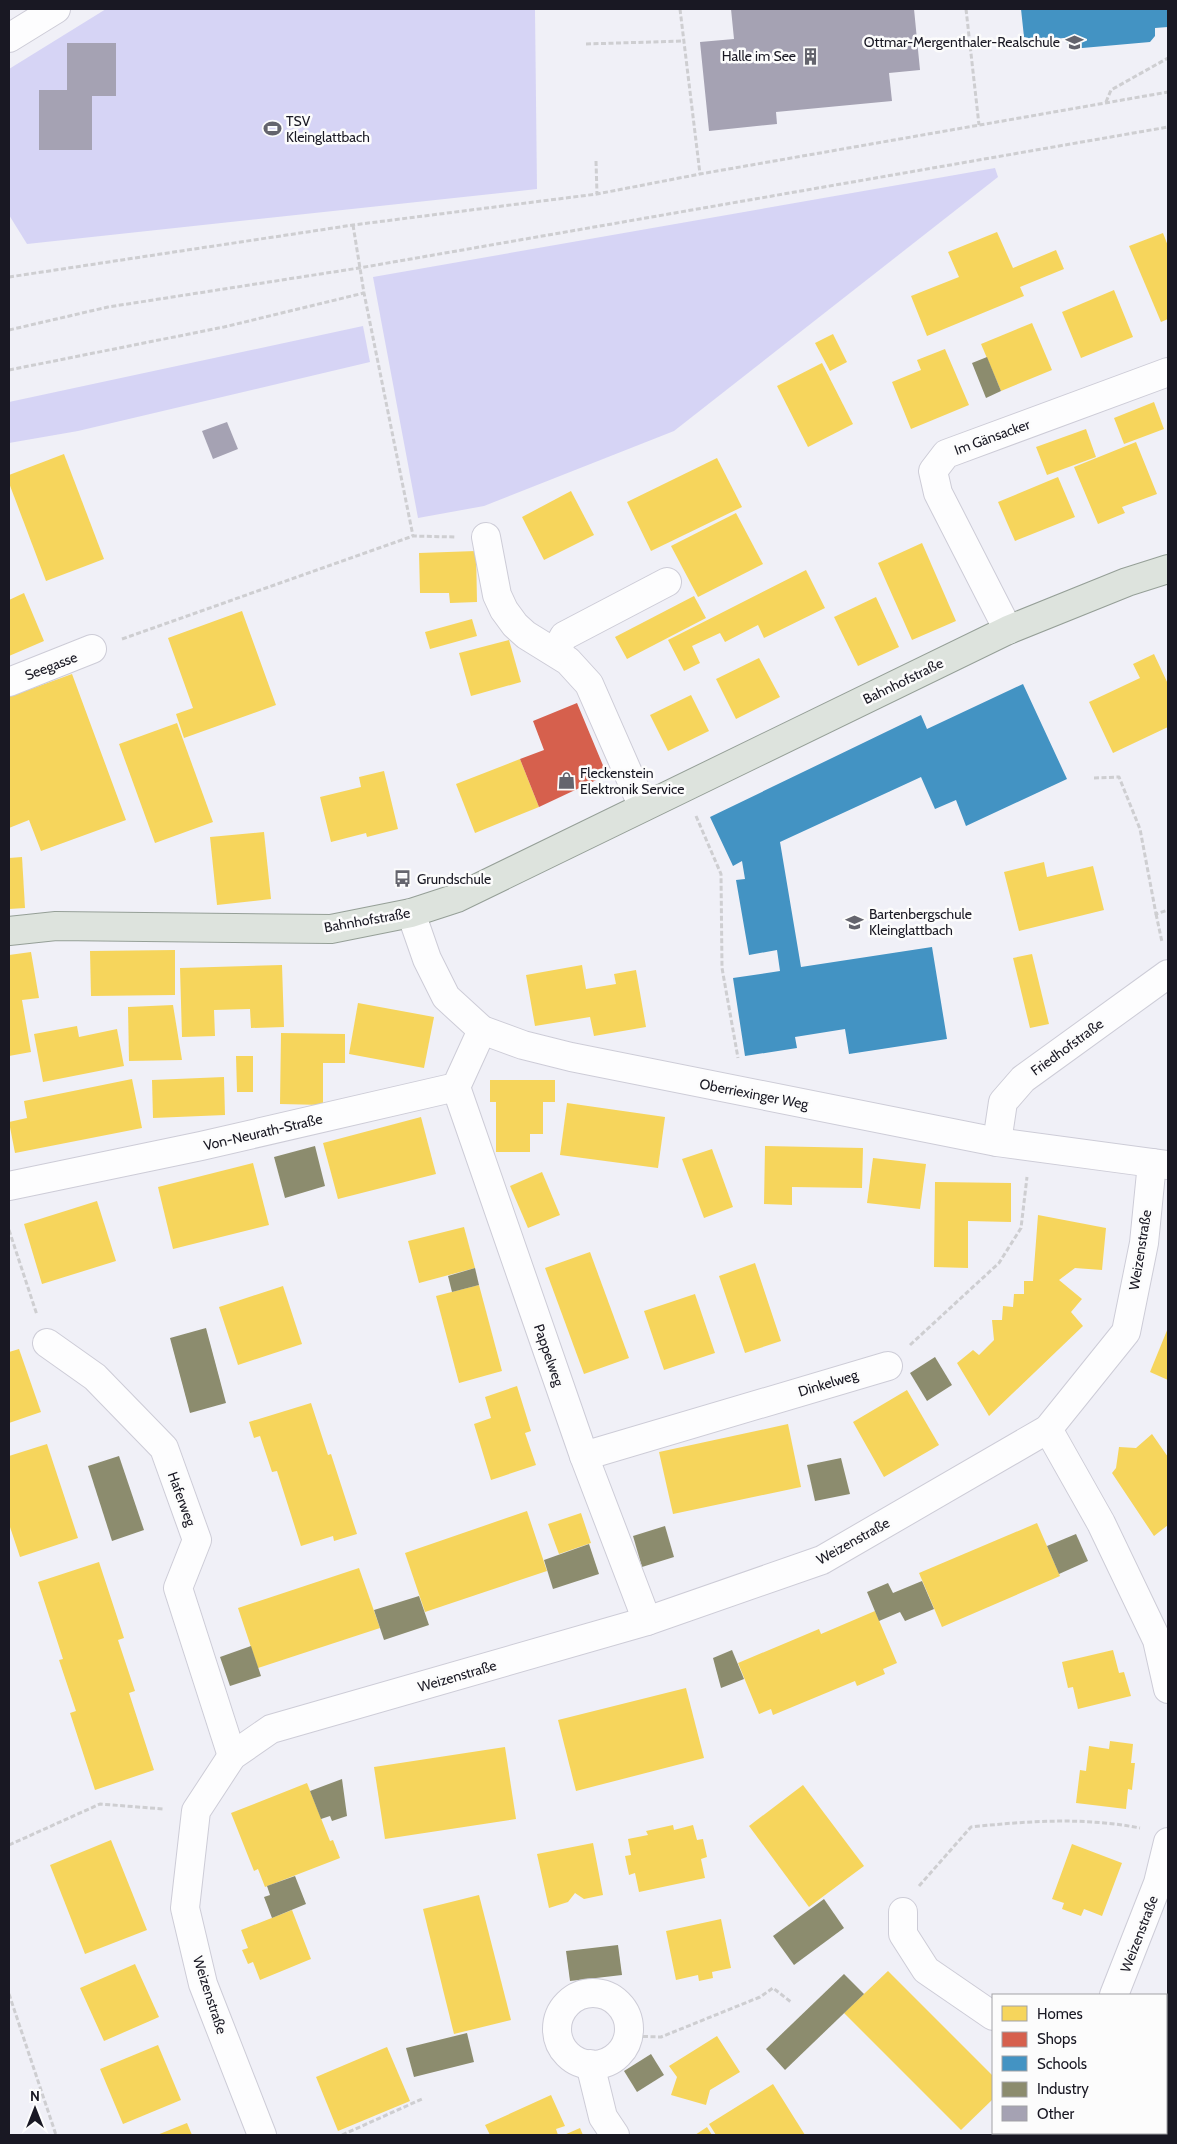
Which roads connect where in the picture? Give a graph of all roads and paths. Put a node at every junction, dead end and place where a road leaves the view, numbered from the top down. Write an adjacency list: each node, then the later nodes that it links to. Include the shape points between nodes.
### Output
1 (56, 9): 4 (street)
2 (680, 9): 5 (path)
3 (966, 9): 10 (path)
4 (9, 38)
5 (684, 41): 6 (path); 13 (path)
6 (586, 44)
7 (1168, 58): 9 (path, via 1111,90)
8 (1168, 92): 9 (path)
9 (1106, 102): 10 (path)
10 (979, 125): 13 (path)
11 (1168, 127): 16 (path)
12 (596, 161): 14 (path)
13 (700, 174): 14 (path)
14 (597, 194): 15 (path)
15 (353, 225): 16 (path); 17 (path)
16 (360, 268): 18 (path); 19 (path, via 108,307)
17 (9, 277)
18 (364, 293): 20 (path, via 224,327); 22 (path)
19 (9, 330)
20 (9, 370)
21 (1168, 372): 27 (street, Im Gänsacker, via 946,454 933,471 938,493)
22 (413, 536): 23 (path); 28 (path)
23 (457, 536)
24 (486, 537): 29 (street, via 496,594 504,610 526,635)
25 (1168, 569): 27 (main road, Bahnhofstraße)
26 (667, 582): 29 (street, via 564,636)
27 (1008, 630): 32 (main road, Bahnhofstraße)
28 (92, 649): 30 (street, Seegasse)
29 (555, 652): 32 (street, via 589,684)
30 (9, 682)
31 (1094, 778): 36 (path, via 1119,777 1140,829)
32 (643, 807): 35 (main road, Bahnhofstraße, via 456,898)
33 (696, 816): 42 (path, via 721,874 722,968 741,1072)
34 (1168, 910): 36 (path)
35 (411, 913): 37 (main road, Bahnhofstraße, via 331,929 56,926); 40 (street, Oberriexinger Weg, via 427,960 446,997)
36 (1156, 914): 38 (path)
37 (9, 931)
38 (1160, 933)
39 (1168, 974): 43 (street, Friedhofstraße, via 1023,1079 1003,1102)
40 (482, 1030): 41 (street); 42 (street, Oberriexinger Weg, via 523,1045 572,1057)
41 (456, 1088): 46 (street, Von-Neurath-Straße); 51 (street, Pappelweg)
42 (738, 1091): 43 (street, Oberriexinger Weg)
43 (998, 1142): 44 (street, Oberriexinger Weg)
44 (1030, 1146): 45 (street, Oberriexinger Weg); 49 (path, via 1021,1228 999,1262)
45 (1160, 1164): 50 (street, Weizenstraße, via 1126,1332)
46 (9, 1186)
47 (9, 1230): 48 (path)
48 (47, 1343): 54 (street, Haferweg, via 95,1377 164,1448 197,1540 178,1588)
49 (888, 1366): 51 (street, Dinkelweg)
50 (1048, 1429): 52 (street, Weizenstraße, via 822,1560); 53 (street, via 1101,1523 1157,1640)
51 (584, 1456): 52 (street, Pappelweg)
52 (647, 1621): 54 (street, Weizenstraße, via 270,1729)
53 (1168, 1689)
54 (232, 1756): 55 (street, Weizenstraße)
55 (196, 1811): 58 (path, via 100,1804); 68 (street, Weizenstraße, via 186,1908 203,1984)
56 (1143, 1829): 59 (path, via 1108,1822 1037,1820 971,1827 916,1889)
57 (1168, 1842): 61 (street, Weizenstraße, via 1158,1883)
58 (9, 1845)
59 (903, 1912): 63 (street, via 903,1934 926,1970)
60 (9, 1994): 67 (path)
61 (1114, 1994)
62 (791, 2002): 64 (path, via 773,1988 760,1997 661,2037)
63 (992, 2015)
64 (628, 2036): 65 (street, via 625,2046 610,2060); 65 (street, via 625,2012 618,2003 597,1993 575,1998 559,2016 558,2039 571,2057)
65 (590, 2064): 70 (street, via 603,2117)
66 (422, 2099): 69 (path)
67 (56, 2135)
68 (262, 2135)
69 (342, 2135)
70 (614, 2135)

